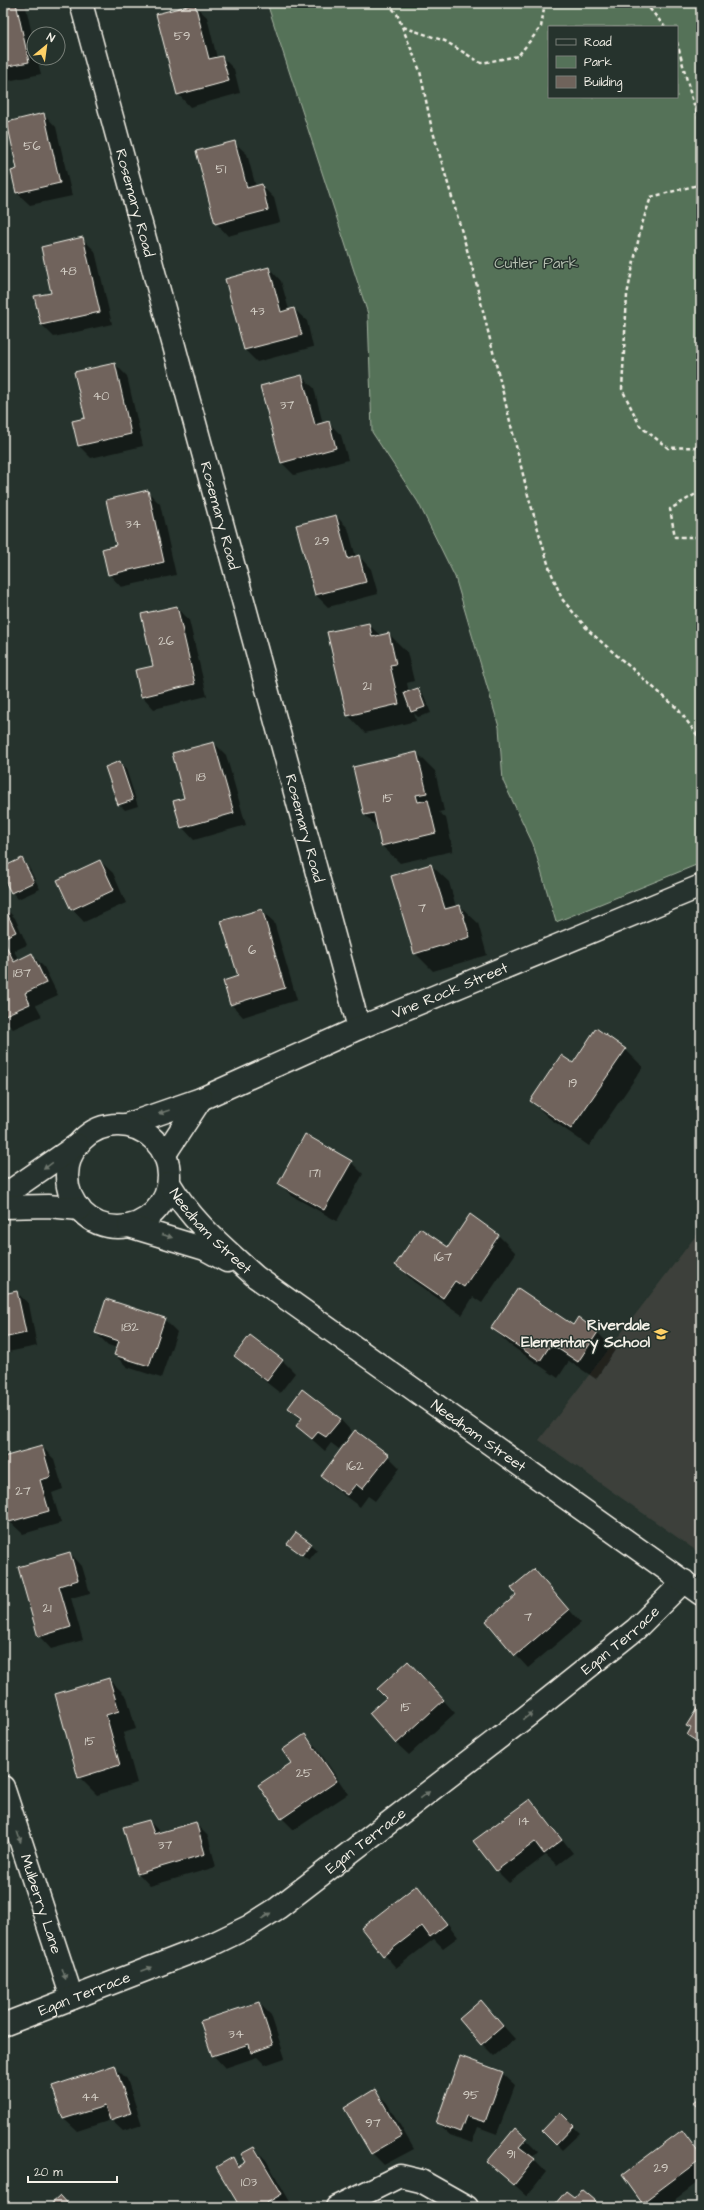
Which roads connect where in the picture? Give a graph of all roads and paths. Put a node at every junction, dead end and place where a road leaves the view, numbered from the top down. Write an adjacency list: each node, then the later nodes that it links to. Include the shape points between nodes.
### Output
1 (81, 3): 15 (street, Rosemary Road)
2 (388, 3): 6 (path)
3 (545, 3): 6 (path, via 541,27 518,56 481,62 445,41)
4 (645, 3): 5 (path)
5 (664, 26)
6 (403, 27): 13 (path, via 420,71 438,155 474,274 516,450 549,567 562,599 589,631 678,709)
7 (678, 46): 8 (path)
8 (701, 124)
9 (701, 174): 10 (path, via 698,184 651,197 641,227 628,295 622,389 640,426 668,448)
10 (701, 449)
11 (701, 491): 12 (path, via 670,509 675,537)
12 (701, 537)
13 (701, 740)
14 (701, 886): 15 (street, Vine Rock Street)
15 (359, 1028): 16 (street, Vine Rock Street)
16 (201, 1099): 17 (street, Vine Rock Street, one-way to 17); 19 (street)
17 (126, 1125): 18 (street, via 109,1126 98,1130); 19 (street, via 142,1130)
18 (80, 1143): 21 (street, one-way to 21); 23 (street, via 72,1155 68,1169 72,1197)
19 (165, 1154): 20 (street, via 169,1168)
20 (169, 1183): 24 (street, via 165,1198 156,1211 144,1220); 25 (street, Needham Street, via 184,1207 204,1230)
21 (3, 1196)
22 (3, 1207): 23 (street, via 48,1206)
23 (80, 1209): 24 (street, via 102,1224)
24 (129, 1226): 25 (street, Needham Street, one-way to 25, via 205,1249)
25 (256, 1277): 26 (street, Needham Street)
26 (693, 1588): 28 (street, Egan Terrace, one-way to 26, via 248,1928 278,1908 526,1718 636,1629)
27 (3, 1787): 28 (street, Mulberry Lane, one-way to 28)
28 (72, 1998): 29 (street, Egan Terrace)
29 (3, 2026)
30 (337, 2207): 31 (street, via 400,2176 421,2181)
31 (467, 2207)

